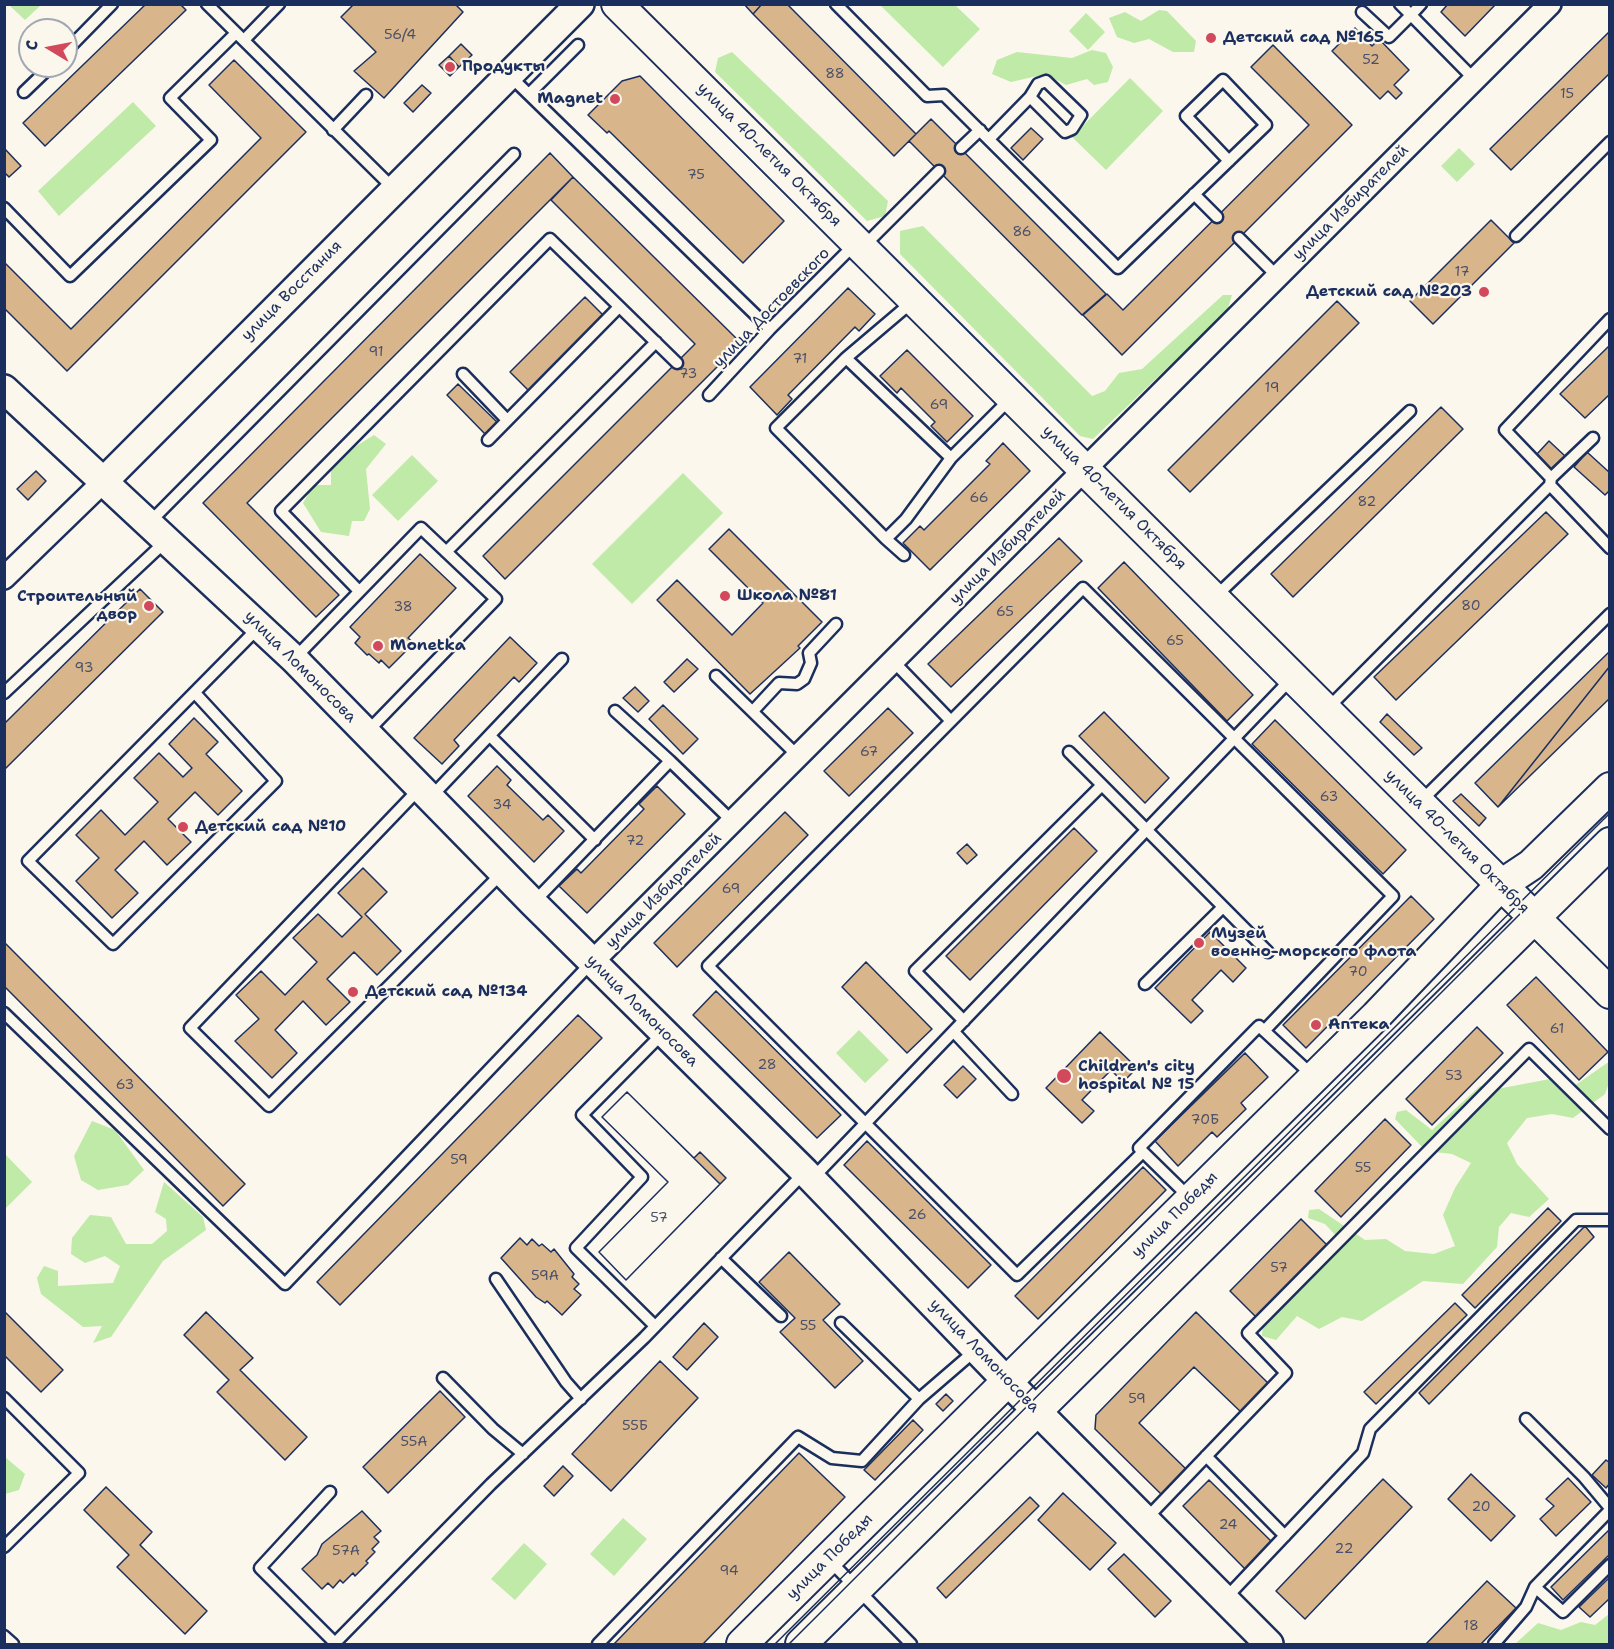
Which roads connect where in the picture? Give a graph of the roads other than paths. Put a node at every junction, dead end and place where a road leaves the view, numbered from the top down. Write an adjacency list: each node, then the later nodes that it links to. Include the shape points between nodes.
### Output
1 (112, 4): 13 (lane)
2 (207, 4): 12 (lane)
3 (279, 4): 12 (lane)
4 (580, 4): 15 (street, улица Восстания)
5 (617, 4): 36 (main road, улица 40-летия Октября)
6 (836, 4): 23 (lane, via 927,96 944,95)
7 (1400, 4): 11 (lane)
8 (1421, 4): 11 (lane)
9 (1550, 4): 17 (street, улица Избирателей)
10 (1362, 12): 11 (lane, via 1389,37)
11 (1411, 15): 17 (lane)
12 (240, 37): 22 (lane); 32 (lane, via 170,98 211,140 70,276)
13 (78, 39)
14 (578, 45): 19 (lane)
15 (509, 75): 19 (lane); 30 (street, улица Восстания)
16 (39, 78): 18 (lane)
17 (1474, 80): 37 (street, улица Избирателей)
18 (24, 92)
19 (529, 94): 41 (lane)
20 (366, 95): 22 (lane)
21 (1030, 97): 21 (lane, via 1038,84 1046,81 1080,116 1078,123 1065,132); 24 (lane)
22 (333, 130): 30 (lane)
23 (980, 130): 24 (lane); 26 (lane)
24 (989, 139): 31 (lane, via 1118,268)
25 (1610, 142): 34 (lane)
26 (961, 148)
27 (514, 154): 57 (lane)
28 (1229, 161): 28 (lane, via 1266,125 1223,80 1186,116); 31 (lane)
29 (939, 171): 36 (lane, улица Достоевского)
30 (394, 189): 55 (street, улица Восстания)
31 (1194, 194): 33 (lane)
32 (4, 208)
33 (1217, 217)
34 (1516, 236)
35 (1239, 238): 37 (lane)
36 (859, 245): 38 (main road, улица 40-летия Октября); 41 (lane, улица Достоевского)
37 (1278, 277): 54 (street, улица Избирателей)
38 (914, 300): 43 (lane); 48 (main road, улица 40-летия Октября)
39 (620, 307): 42 (lane); 50 (lane); 63 (lane, via 550,239 281,511)
40 (1610, 319): 56 (lane, via 1505,430)
41 (770, 329): 47 (lane, улица Достоевского)
42 (656, 342): 44 (lane); 60 (lane)
43 (846, 358): 53 (lane); 58 (lane, via 776,428)
44 (676, 363)
45 (463, 374): 50 (lane)
46 (4, 389): 55 (street, улица Ломоносова)
47 (709, 395)
48 (1012, 396): 53 (lane); 54 (main road, улица 40-летия Октября)
49 (1410, 411): 64 (lane)
50 (507, 420): 52 (lane)
51 (1593, 438): 56 (lane)
52 (488, 440)
53 (951, 458): 58 (lane, via 906,519)
54 (1085, 469): 64 (main road, улица 40-летия Октября); 70 (street, улица Избирателей)
55 (103, 482): 57 (street, улица Ломоносова); 62 (street, улица Восстания)
56 (1550, 482): 59 (lane); 77 (lane)
57 (158, 531): 67 (street, улица Ломоносова); 73 (lane)
58 (886, 538): 61 (lane)
59 (1610, 548)
60 (446, 552): 63 (lane, via 421,528); 79 (lane, via 496,599)
61 (904, 555)
62 (7, 569)
63 (359, 591): 68 (lane)
64 (1214, 598): 72 (main road, улица 40-летия Октября)
65 (1610, 614): 88 (lane)
66 (836, 624): 76 (lane, via 809,653 811,663 804,679 789,686 779,683)
67 (260, 626): 68 (street, улица Ломоносова); 74 (lane)
68 (294, 659): 79 (street, улица Ломоносова)
69 (562, 659): 80 (lane)
70 (893, 661): 78 (lane); 83 (street, улица Избирателей)
71 (716, 676): 76 (lane)
72 (1292, 677): 77 (main road, улица 40-летия Октября); 81 (lane)
73 (4, 693)
74 (195, 693): 74 (lane, via 28,861 113,944 276,781)
75 (615, 711): 84 (lane)
76 (753, 711): 83 (lane)
77 (1325, 711): 88 (main road, улица 40-летия Октября)
78 (951, 721): 81 (lane, via 1083,588); 109 (lane, via 708,966)
79 (366, 733): 87 (street, улица Ломоносова)
80 (490, 736): 87 (lane); 91 (lane)
81 (1234, 738): 90 (lane); 104 (lane, via 1393,896)
82 (1069, 752): 85 (lane)
83 (798, 756): 89 (street, улица Избирателей)
84 (670, 761): 89 (lane); 91 (lane)
85 (1102, 785): 90 (lane); 103 (lane, via 915,971)
86 (1610, 788): 94 (main road, улица Победы, via 1531,865)
87 (425, 793): 93 (street, улица Ломоносова); 93 (lane, via 190,1028 269,1106)
88 (1419, 803): 94 (main road, улица 40-летия Октября)
89 (733, 822): 99 (street, улица Избирателей)
90 (1146, 830): 96 (lane); 103 (lane)
91 (595, 840): 95 (lane)
92 (1610, 843): 97 (main road)
93 (503, 872): 95 (street, улица Ломоносова)
94 (1501, 885): 97 (main road, улица 40-летия Октября); 107 (main road, улица Победы)
95 (533, 903): 99 (street, улица Ломоносова)
96 (1223, 907): 98 (lane); 100 (lane)
97 (1534, 918): 101 (main road, улица 40-летия Октября); 126 (main road)
98 (1268, 952)
99 (592, 962): 102 (lane, via 285,1284); 106 (street, улица Ломоносова)
100 (1145, 984)
101 (1610, 993)
102 (4, 1013)
103 (964, 1021): 105 (lane)
104 (1264, 1031): 107 (lane); 111 (lane, via 1259,1026 1139,1148)
105 (954, 1032): 108 (lane); 109 (lane)
106 (663, 1033): 112 (street, улица Ломоносова); 119 (lane, via 582,1115 642,1177 576,1248)
107 (1314, 1077): 113 (main road, улица Победы)
108 (1012, 1094)
109 (866, 1123): 111 (lane, via 1017,1275); 112 (lane)
110 (1610, 1129): 129 (lane, via 1529,1049 1248,1333 1286,1373)
111 (1143, 1152): 113 (lane)
112 (809, 1176): 115 (lane); 120 (street, улица Ломоносова)
113 (1191, 1199): 122 (main road, улица Победы)
114 (1610, 1220): 133 (lane, via 1576,1220 1370,1429 1364,1453)
115 (721, 1258): 117 (lane); 119 (lane)
116 (496, 1279): 124 (lane)
117 (781, 1316)
118 (841, 1323): 125 (lane)
119 (655, 1326): 124 (lane)
120 (977, 1349): 122 (street, улица Ломоносова); 125 (lane)
121 (443, 1378): 128 (lane)
122 (1008, 1381): 126 (street, улица Ломоносова); 135 (main road, улица Победы)
123 (4, 1398): 134 (lane, via 79,1473)
124 (581, 1399): 128 (lane)
125 (919, 1399): 143 (lane, via 862,1461 832,1458 798,1437)
126 (1038, 1411): 132 (street, улица Ломоносова); 138 (main road)
127 (1526, 1419): 131 (lane)
128 (523, 1454): 142 (lane)
129 (1206, 1456): 132 (lane); 133 (lane)
130 (330, 1492): 142 (lane, via 260,1568)
131 (1610, 1509): 137 (lane)
132 (1145, 1519): 139 (street, улица Ломоносова)
133 (1285, 1536): 139 (lane)
134 (4, 1547)
135 (828, 1559): 138 (lane); 144 (main road, улица Победы)
136 (1610, 1565): 137 (lane, via 1563,1612)
137 (1535, 1587): 148 (lane, via 1526,1607)
138 (856, 1588): 145 (main road); 146 (lane)
139 (1225, 1599): 147 (street, улица Ломоносова)
140 (4, 1636): 141 (lane)
141 (13, 1644)
142 (334, 1644)
143 (598, 1644)
144 (742, 1644)
145 (801, 1644)
146 (911, 1644)
147 (1269, 1644)
148 (1494, 1644)

